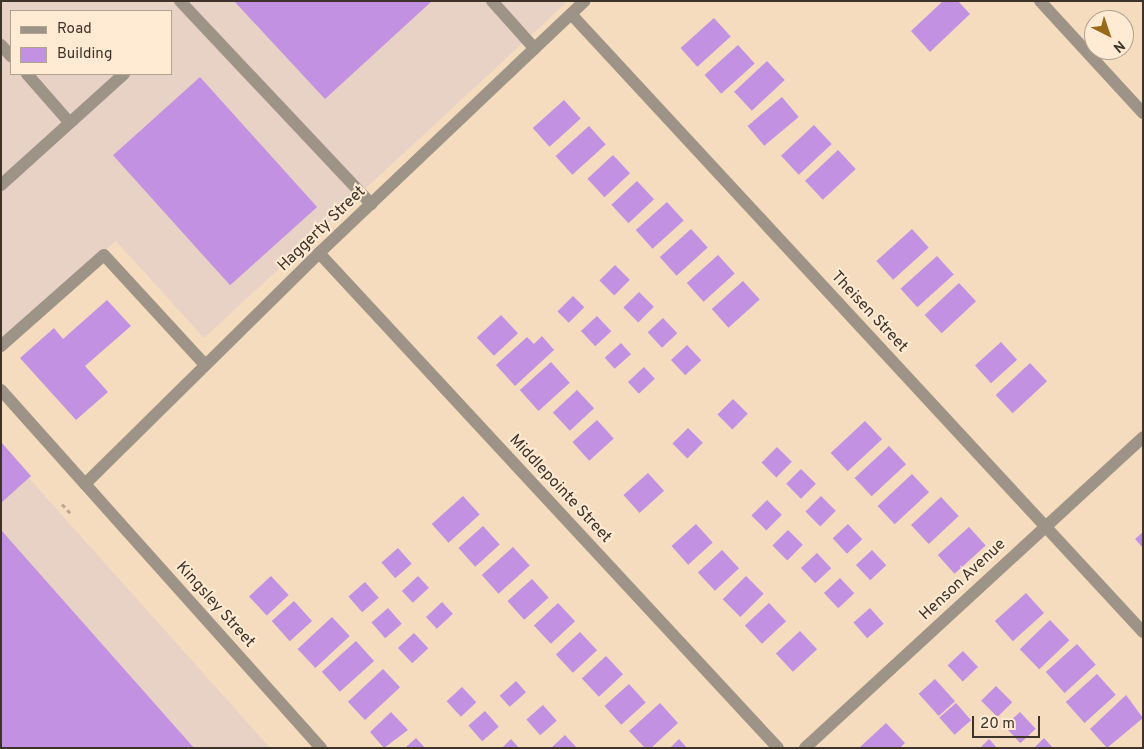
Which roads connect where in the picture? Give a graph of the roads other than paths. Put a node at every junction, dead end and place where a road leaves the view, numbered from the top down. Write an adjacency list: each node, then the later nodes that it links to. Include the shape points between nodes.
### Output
1 (180, 1): 14 (street)
2 (492, 1): 7 (street)
3 (585, 1): 5 (street, Haggerty Street)
4 (1040, 1): 11 (street)
5 (571, 14): 7 (street, Haggerty Street); 21 (street, Theisen Street)
6 (1, 45): 8 (street)
7 (535, 49): 14 (street, Haggerty Street)
8 (10, 55)
9 (28, 75): 12 (street)
10 (123, 75): 12 (street)
11 (1143, 113)
12 (69, 122): 13 (street)
13 (1, 185)
14 (371, 204): 15 (street, Haggerty Street)
15 (319, 253): 17 (street, Haggerty Street); 24 (street, Middlepointe Street)
16 (1, 346): 17 (street, via 104,255)
17 (205, 365): 20 (street, Haggerty Street)
18 (1, 390): 20 (street, Kingsley Street)
19 (1143, 437): 21 (street, Henson Avenue)
20 (85, 484): 23 (street, Kingsley Street)
21 (1045, 527): 22 (street, Theisen Street); 25 (street, Henson Avenue)
22 (1143, 632)
23 (321, 748)
24 (778, 748)
25 (806, 748)

